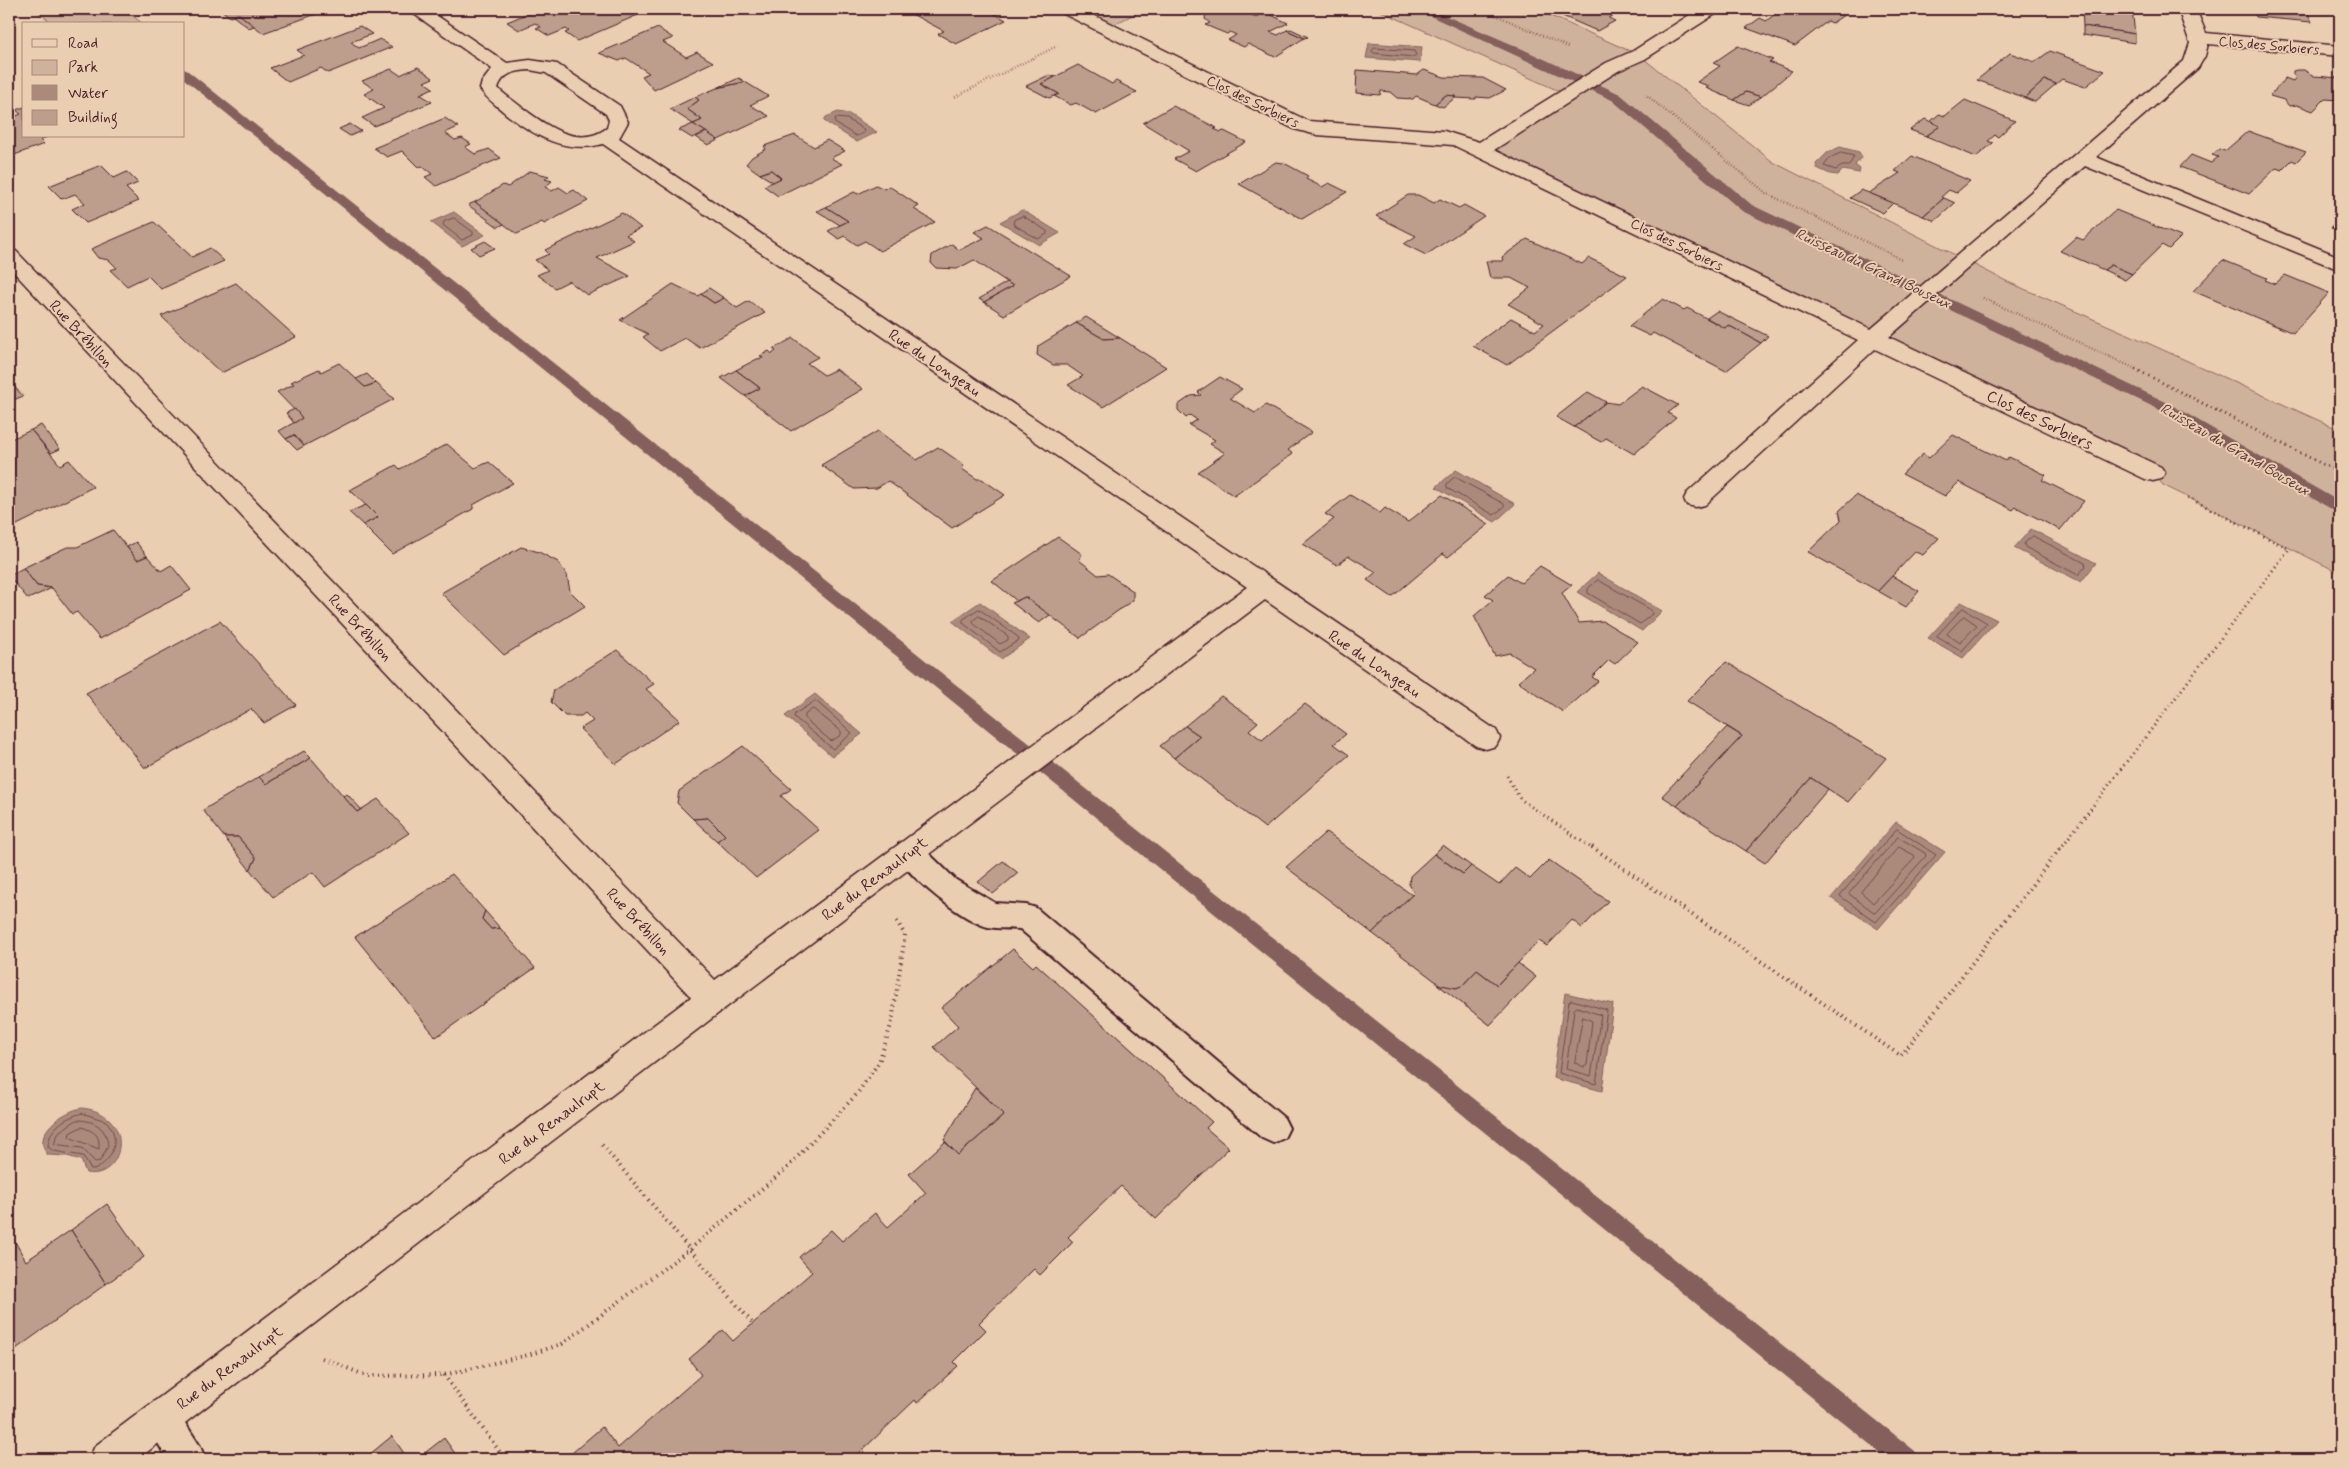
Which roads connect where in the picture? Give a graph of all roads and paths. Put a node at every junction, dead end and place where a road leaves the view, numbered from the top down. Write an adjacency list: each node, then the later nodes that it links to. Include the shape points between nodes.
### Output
1 (416, 9): 9 (street)
2 (1068, 9): 6 (street, Clos des Sorbiers)
3 (1482, 9): 10 (path)
4 (1711, 9): 10 (street, via 1639,55)
5 (2187, 9): 7 (street, Clos des Sorbiers)
6 (1100, 25): 11 (path); 13 (street, Clos des Sorbiers, via 1301,125 1317,129 1444,137)
7 (2199, 38): 8 (street, Clos des Sorbiers); 14 (street, Clos des Sorbiers, via 2200,50 2192,64)
8 (2340, 51)
9 (504, 68): 12 (street, via 544,65 613,110 618,116 618,124 615,131); 12 (street, via 490,81 489,88 552,137 578,143)
10 (1608, 70): 13 (street); 17 (path, via 1766,193)
11 (955, 98)
12 (605, 138): 22 (street, Rue du Longeau)
13 (1480, 150): 18 (street, Clos des Sorbiers)
14 (2082, 158): 16 (street); 17 (street, Clos des Sorbiers)
15 (9, 255): 26 (street, Rue Brébillon)
16 (2340, 264)
17 (1941, 282): 18 (street, Clos des Sorbiers); 20 (path, via 2159,380)
18 (1874, 339): 19 (street, Clos des Sorbiers); 21 (street, Clos des Sorbiers)
19 (2153, 473): 23 (path, via 2163,485 2289,550 1901,1056 1520,799)
20 (2340, 473)
21 (1696, 500)
22 (1265, 587): 23 (street, Rue du Longeau); 24 (street, Rue du Renaulrupt)
23 (1486, 738)
24 (909, 852): 25 (street, Rue du Renaulrupt); 28 (lane, via 946,888 990,915 1026,917)
25 (873, 879): 26 (street, Rue du Renaulrupt); 29 (path, via 905,935 892,1022 879,1062 857,1094 787,1168)
26 (713, 999): 27 (street, Rue du Renaulrupt)
27 (570, 1107): 29 (path); 30 (street, Rue du Renaulrupt)
28 (1273, 1128)
29 (690, 1249): 31 (path); 32 (path, via 562,1344)
30 (286, 1324): 32 (path, via 315,1355 367,1376); 33 (street, Rue du Renaulrupt)
31 (753, 1324)
32 (444, 1375): 36 (path)
33 (162, 1418): 34 (street, Rue du Renaulrupt); 35 (lane)
34 (108, 1459)
35 (186, 1459)
36 (505, 1459)

